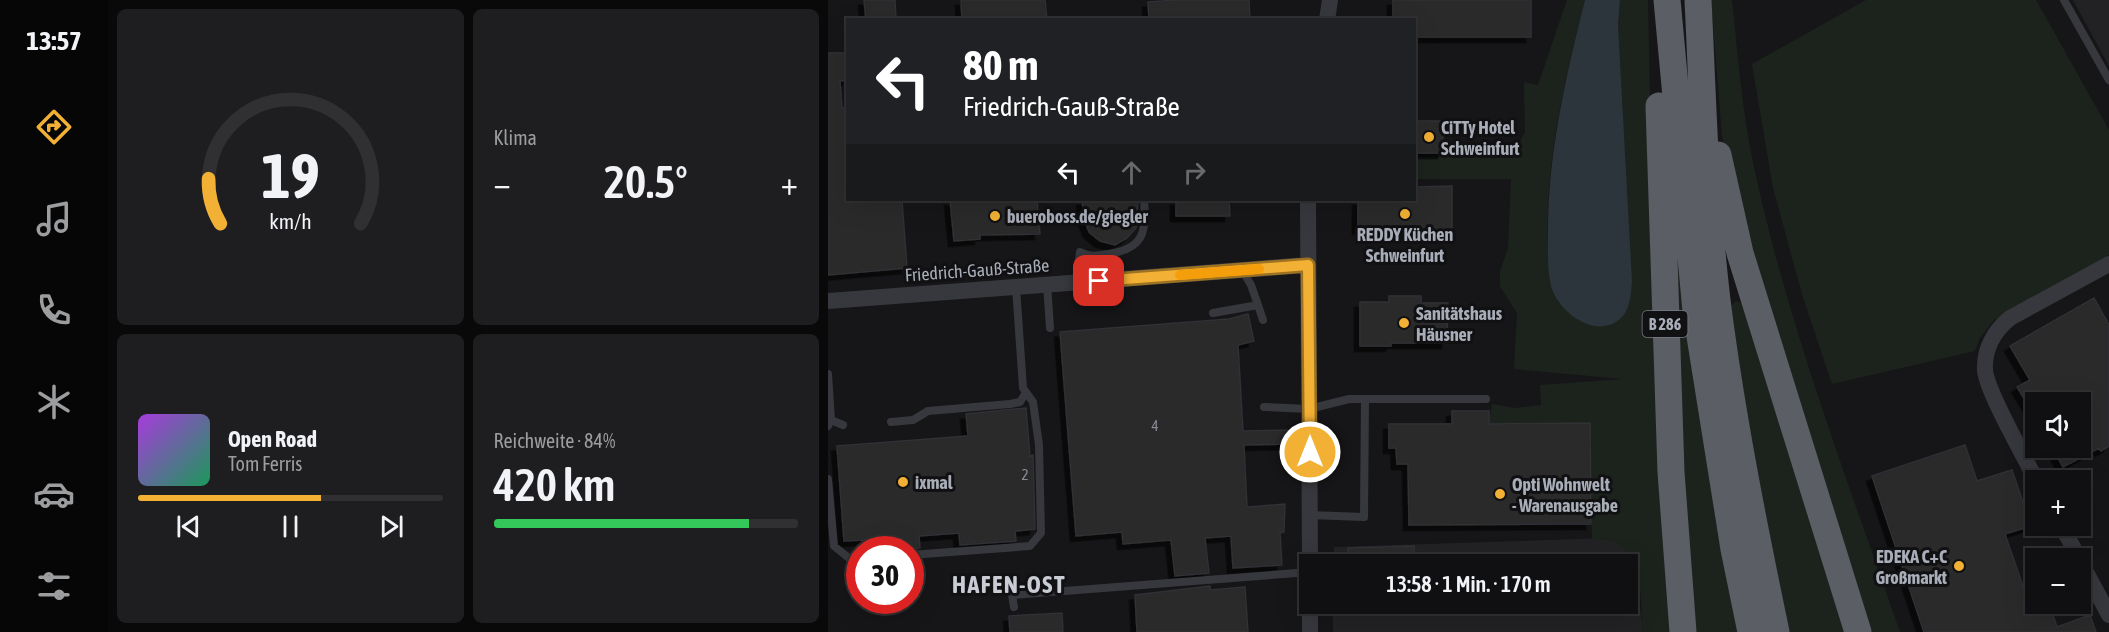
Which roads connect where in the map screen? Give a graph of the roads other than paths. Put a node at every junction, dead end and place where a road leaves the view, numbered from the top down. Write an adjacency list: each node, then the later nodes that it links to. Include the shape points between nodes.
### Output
1 (1330, 0): 6 (street)
2 (1662, 0): 43 (highway, B 286, via 1656,49 1663,260 1671,472)
3 (1667, 0): 44 (highway, B 286, via 1696,311)
4 (1698, 0): 8 (highway)
5 (2064, 0): 7 (lane)
6 (1327, 18)
7 (2109, 80)
8 (1703, 99): 45 (highway, via 1718,301 1740,447); 46 (highway, via 1740,253)
9 (1144, 201): 14 (lane, via 1143,230 1136,245 1126,251 1090,257 1080,252)
10 (1308, 201): 12 (street)
11 (2109, 264): 31 (street, via 2010,318 2001,325 1987,349 1985,374)
12 (1308, 265): 13 (street, Friedrich-Gauß-Straße); 27 (street)
13 (1242, 270): 14 (street, Friedrich-Gauß-Straße); 18 (lane)
14 (1076, 282): 15 (street, Friedrich-Gauß-Straße)
15 (1047, 284): 16 (street, Friedrich-Gauß-Straße); 21 (lane)
16 (1016, 287): 17 (street, Friedrich-Gauß-Straße); 23 (lane)
17 (828, 301)
18 (1258, 305): 19 (lane); 20 (lane)
19 (1213, 312)
20 (1263, 320)
21 (1050, 328)
22 (828, 374): 29 (lane)
23 (1025, 394): 28 (lane, via 1020,402 928,411 914,420); 34 (lane, via 1033,402 1039,445 1042,504 1037,540 1030,546)
24 (1365, 399): 25 (lane); 27 (lane); 33 (lane, via 1364,517)
25 (1486, 399)
26 (1264, 407): 27 (lane)
27 (1309, 409): 33 (street)
28 (891, 422)
29 (829, 423): 30 (lane)
30 (843, 425)
31 (2031, 470)
32 (828, 479): 36 (lane, via 834,546)
33 (1310, 515): 35 (street)
34 (924, 554)
35 (1310, 554)
36 (846, 556)
37 (1299, 573): 39 (lane, via 1012,595)
38 (2091, 581): 41 (street)
39 (1014, 607)
40 (1310, 614): 42 (street)
41 (2109, 615)
42 (1311, 632)
43 (1683, 632)
44 (1751, 632)
45 (1776, 632)
46 (1858, 632)

